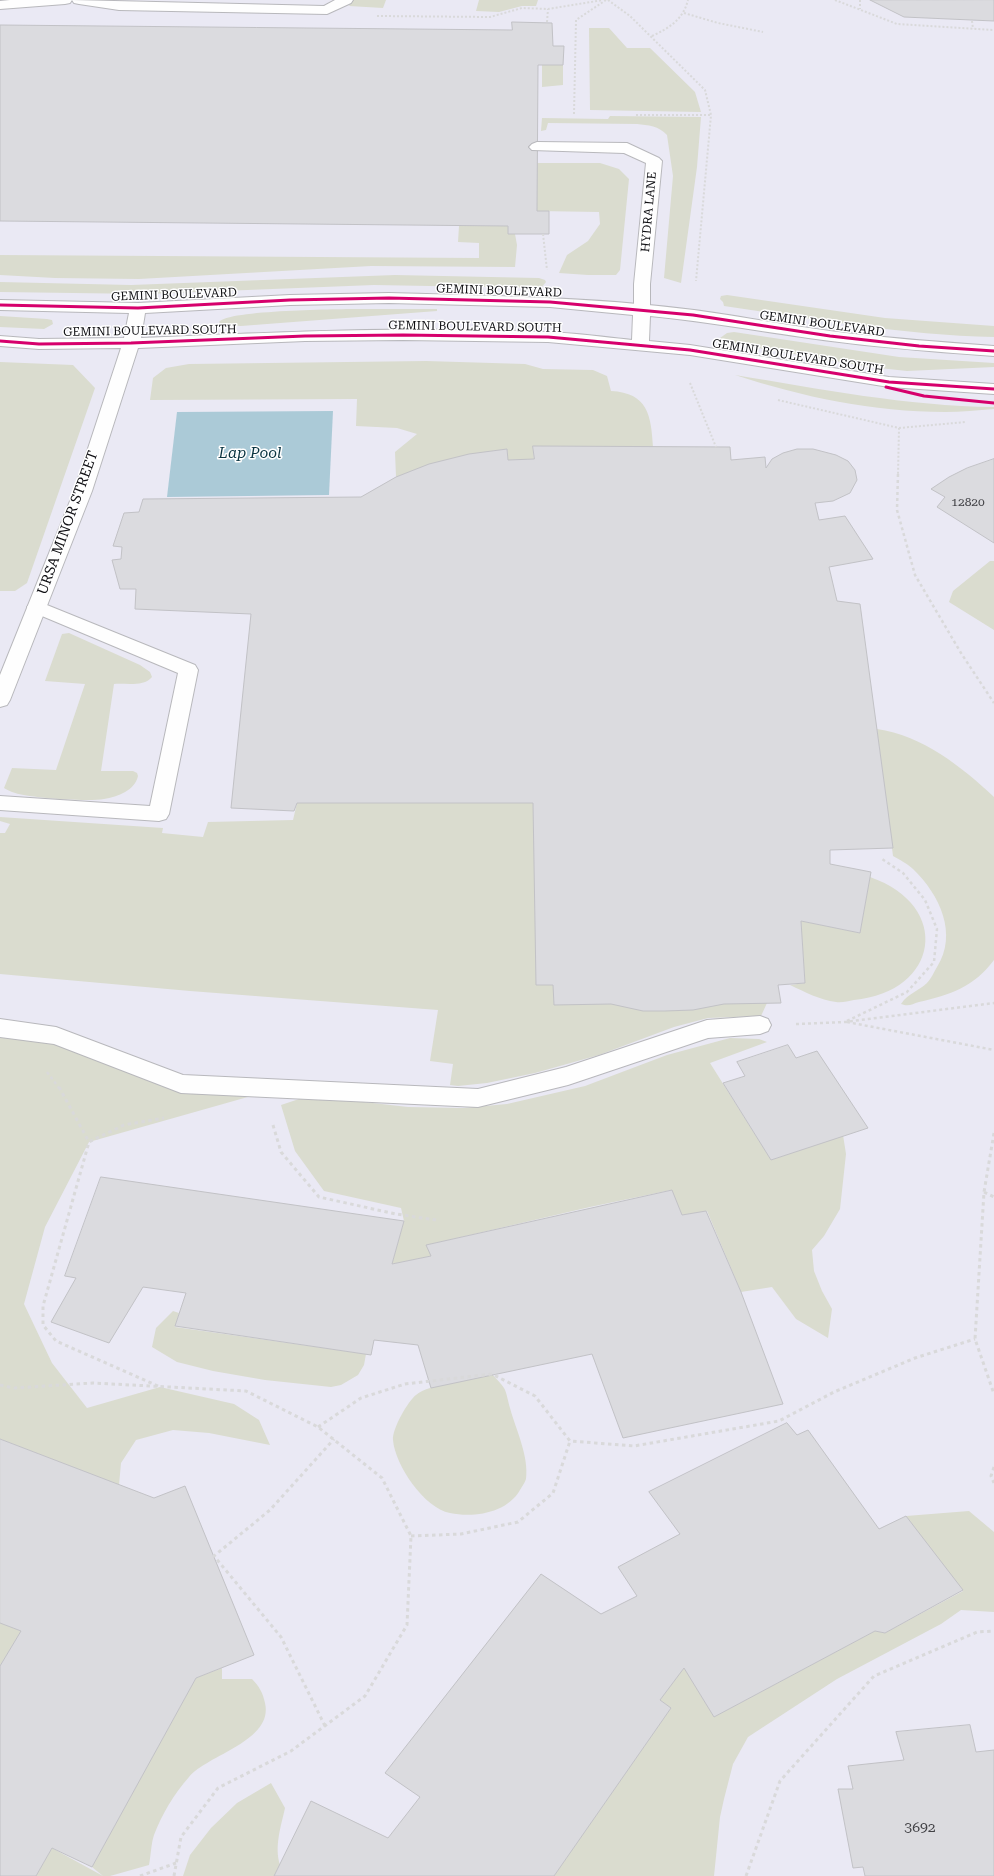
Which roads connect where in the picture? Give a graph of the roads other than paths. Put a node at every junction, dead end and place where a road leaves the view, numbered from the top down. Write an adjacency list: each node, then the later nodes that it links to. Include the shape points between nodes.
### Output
1 (64, 0): 4 (street)
2 (79, 0): 3 (street, via 119,6 327,10)
3 (346, 0)
4 (0, 5)
5 (537, 146): 8 (street, HYDRA LANE, via 627,148 654,162 642,284)
6 (0, 305): 7 (street, GEMINI BOULEVARD)
7 (138, 308): 8 (street, GEMINI BOULEVARD, via 389,298 550,302); 10 (street, URSA MINOR STREET)
8 (642, 310): 11 (street); 12 (street, GEMINI BOULEVARD, via 693,315 838,337)
9 (0, 342): 10 (street, GEMINI BOULEVARD SOUTH)
10 (132, 343): 11 (street, GEMINI BOULEVARD SOUTH, via 403,335 548,337); 14 (street, URSA MINOR STREET, via 83,491)
11 (640, 345): 13 (street, GEMINI BOULEVARD SOUTH, via 690,350 889,382)
12 (994, 351)
13 (994, 389)
14 (37, 607): 15 (street, URSA MINOR STREET); 16 (street, via 188,670 159,814)
15 (0, 700)
16 (0, 803)
17 (760, 1025): 18 (street, via 707,1029 568,1076 478,1098 181,1084 56,1036)
18 (11, 1030)

